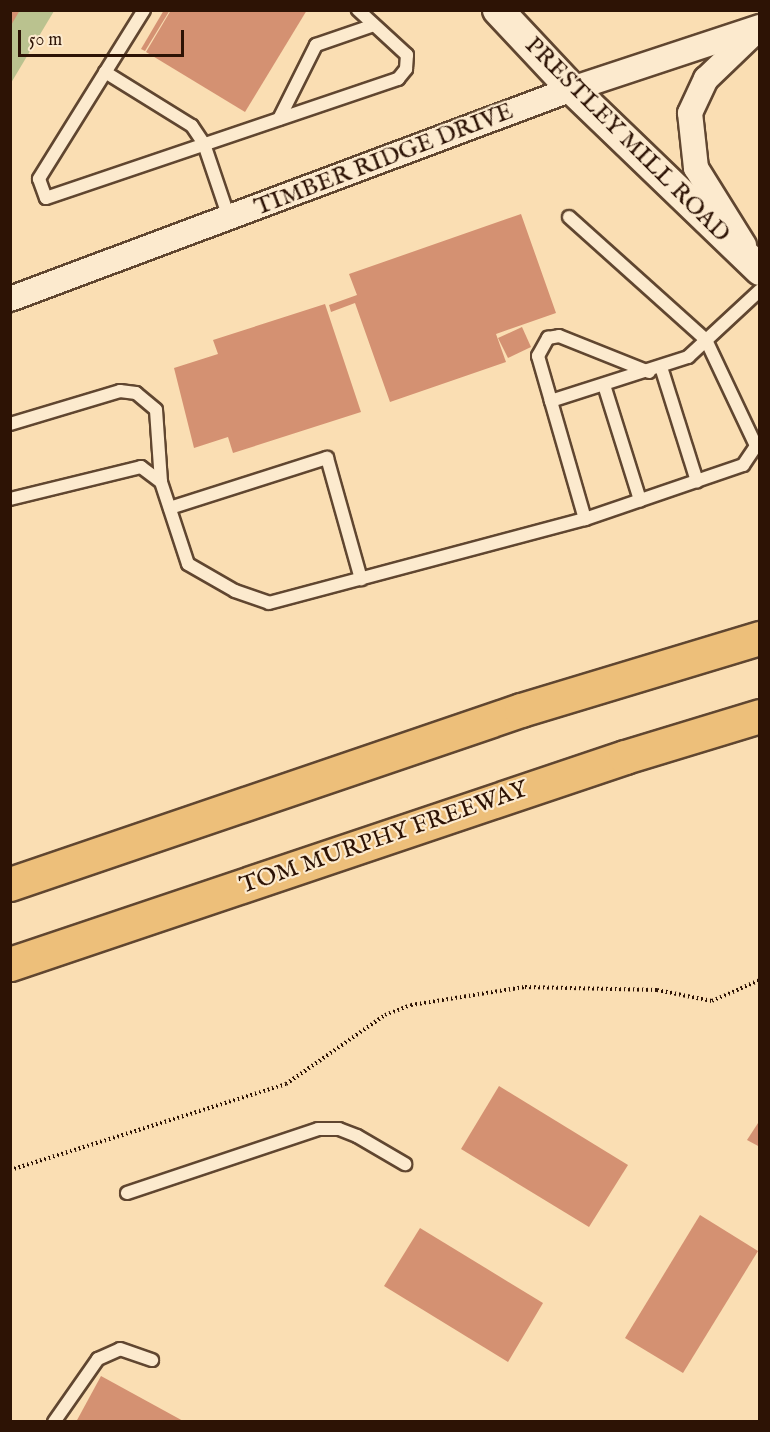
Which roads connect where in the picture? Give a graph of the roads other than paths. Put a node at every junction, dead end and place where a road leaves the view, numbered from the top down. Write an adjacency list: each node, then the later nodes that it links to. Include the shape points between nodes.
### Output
1 (144, 10): 6 (lane)
2 (358, 10): 4 (lane)
3 (498, 10): 7 (street, PRESTLEY MILL ROAD)
4 (374, 25): 8 (lane, via 316,45); 8 (lane, via 407,54 406,69 398,79)
5 (759, 27): 7 (street, TIMBER RIDGE DRIVE); 12 (street, PRESTLEY MILL ROAD, via 706,79 690,113 696,168)
6 (105, 72): 9 (lane, via 192,126); 9 (lane, via 39,179 46,198)
7 (572, 89): 10 (street, TIMBER RIDGE DRIVE); 12 (street, PRESTLEY MILL ROAD)
8 (279, 119): 9 (lane)
9 (204, 144): 10 (lane)
10 (229, 218): 13 (street, TIMBER RIDGE DRIVE)
11 (569, 218): 14 (lane)
12 (759, 276): 14 (lane)
13 (10, 299)
14 (706, 340): 15 (lane, via 688,357); 20 (lane, via 756,446 743,465)
15 (662, 367): 16 (lane); 20 (lane)
16 (649, 372): 17 (lane); 18 (lane, via 559,336 548,338 538,356)
17 (604, 385): 18 (lane); 23 (lane)
18 (551, 401): 25 (lane)
19 (10, 424): 21 (lane, via 120,391 136,393 156,410)
20 (697, 481): 23 (lane)
21 (161, 482): 22 (lane, via 141,467); 24 (lane)
22 (10, 499)
23 (640, 500): 25 (lane)
24 (170, 508): 26 (lane, via 188,564 256,602 269,603); 26 (lane, via 327,458)
25 (585, 519): 26 (lane)
26 (361, 579)
27 (759, 638): 29 (highway, via 521,710)
28 (759, 716): 30 (highway, TOM MURPHY FREEWAY, via 625,757)
29 (10, 884)
30 (10, 964)
31 (405, 1164): 32 (lane, via 357,1136 339,1129 318,1129)
32 (127, 1193)
33 (152, 1360): 34 (lane, via 120,1349 98,1359)
34 (54, 1422)

